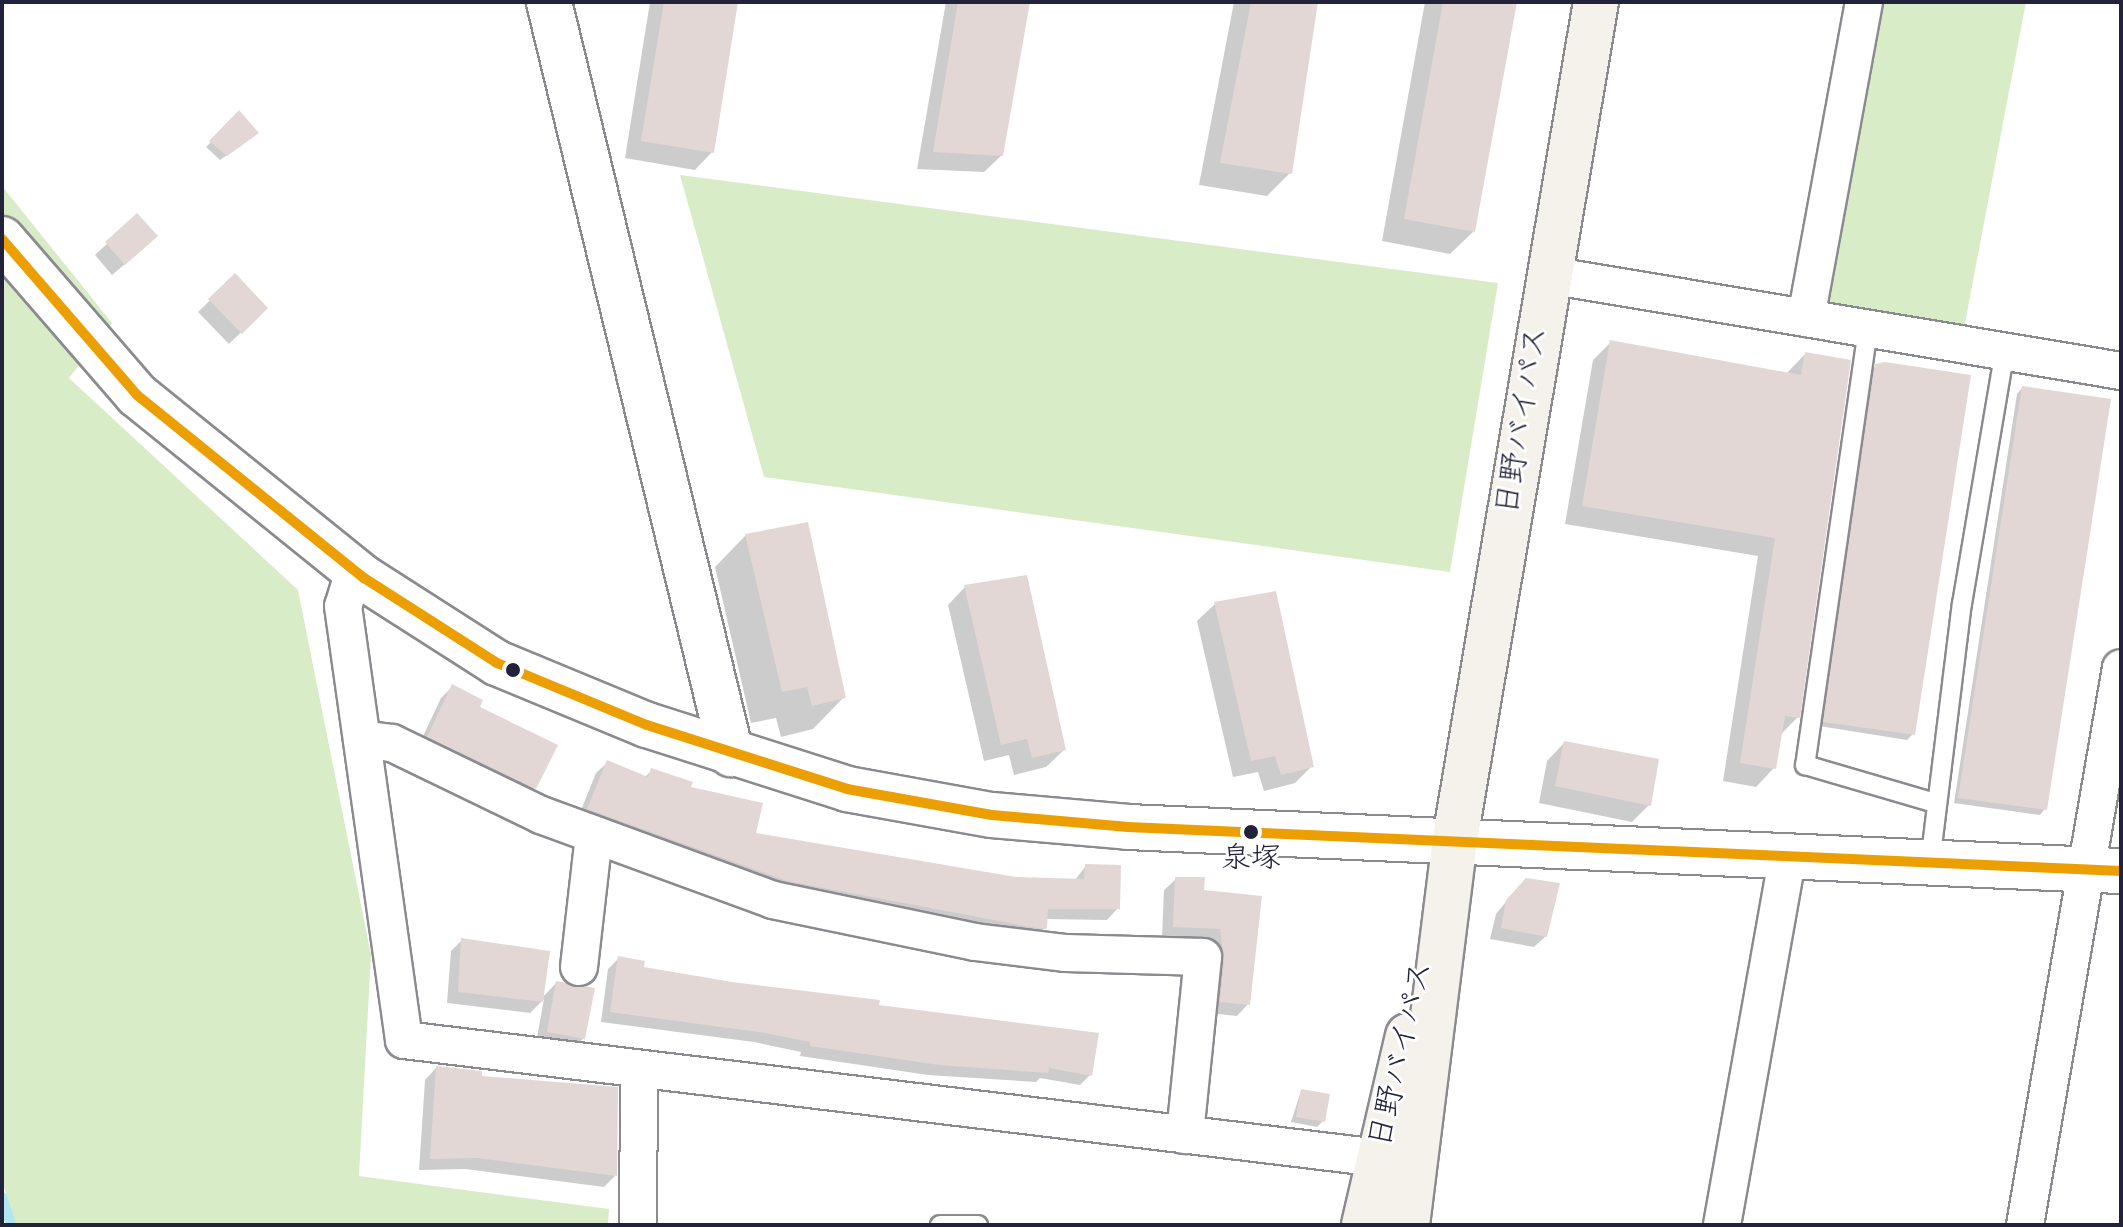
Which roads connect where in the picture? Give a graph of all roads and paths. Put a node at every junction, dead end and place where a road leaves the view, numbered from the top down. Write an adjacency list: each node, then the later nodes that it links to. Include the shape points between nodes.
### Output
1 (549, 2): 13 (street)
2 (1596, 2): 5 (highway, 日野バイパス)
3 (1864, 2): 6 (street)
4 (2, 239): 10 (street, via 137,395)
5 (1549, 275): 6 (street); 16 (highway, 日野バイパス)
6 (1806, 318): 7 (street)
7 (1868, 329): 8 (street); 14 (lane, via 1805,765)
8 (2005, 351): 9 (street); 14 (lane)
9 (2121, 371)
10 (354, 571): 12 (street, via 343,606); 13 (street, via 497,663)
11 (2121, 668): 19 (street)
12 (362, 739): 15 (street, via 392,743 480,789); 21 (street, via 404,1040)
13 (731, 754): 16 (street, via 847,789 992,815 1128,827)
14 (1935, 803): 18 (lane)
15 (594, 836): 20 (street); 22 (street, via 773,900 880,924 1066,953 1203,957)
16 (1455, 839): 17 (street); 23 (highway, 日野バイパス); 28 (highway, 日野バイパス)
17 (1788, 854): 18 (street); 29 (street)
18 (1930, 863): 19 (street)
19 (2104, 871): 30 (street)
20 (579, 967)
21 (639, 1070): 22 (street); 24 (street)
22 (1185, 1135): 23 (street)
23 (1379, 1158): 27 (highway, 日野バイパス)
24 (638, 1225)
25 (940, 1225): 26 (lane)
26 (978, 1225)
27 (1364, 1225)
28 (1407, 1225)
29 (1722, 1225)
30 (2025, 1225)

